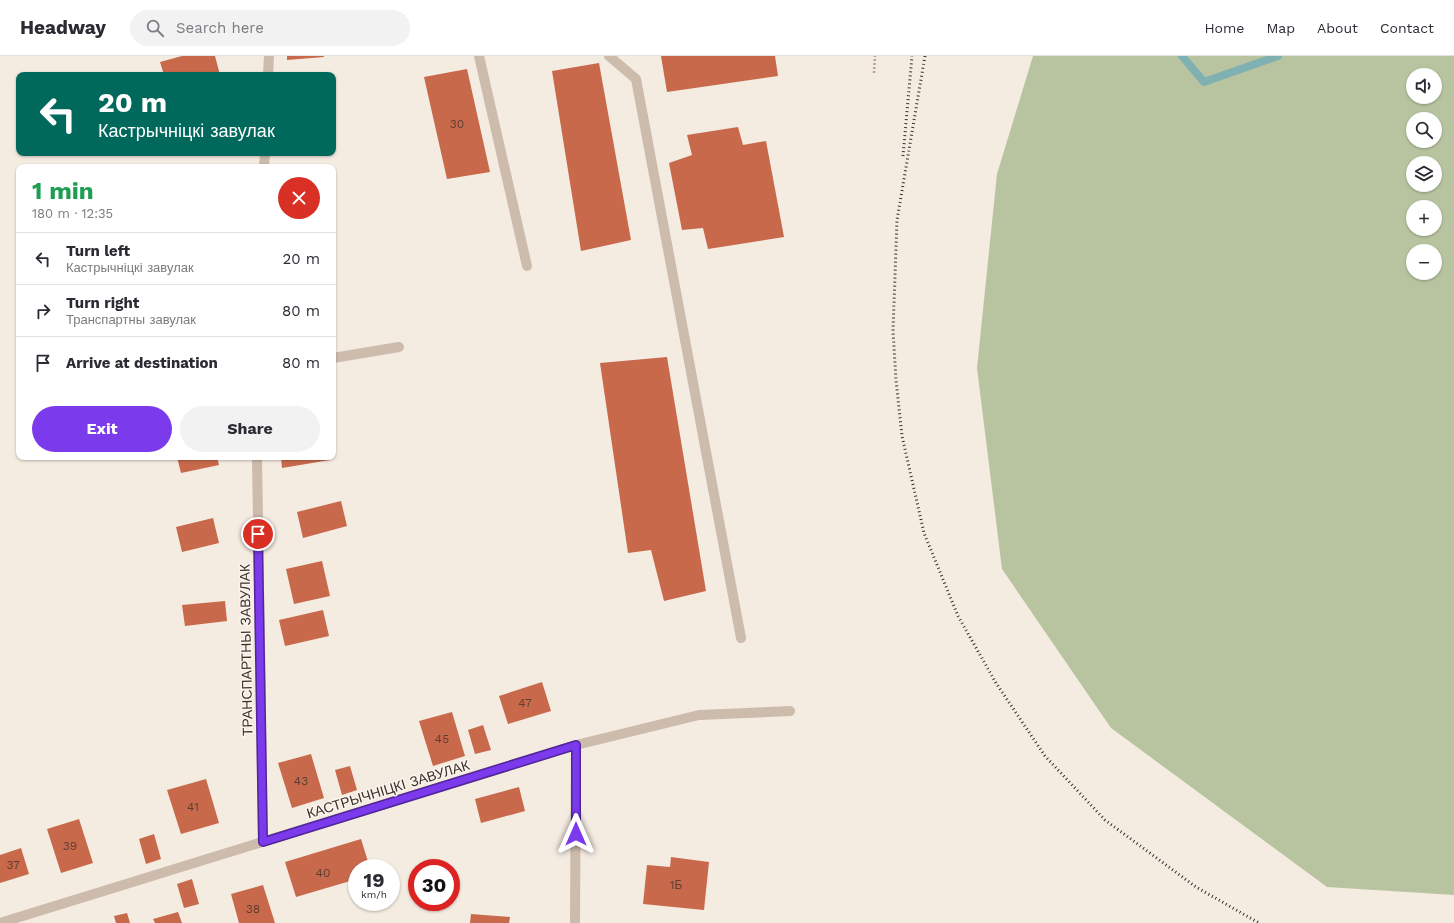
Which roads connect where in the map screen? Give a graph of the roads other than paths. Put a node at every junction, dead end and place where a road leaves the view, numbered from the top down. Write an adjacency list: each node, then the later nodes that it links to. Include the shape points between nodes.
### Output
1 (269, 56): 4 (street)
2 (479, 56): 5 (street)
3 (609, 56): 9 (street, via 636,79)
4 (268, 72)
5 (527, 266)
6 (399, 347): 7 (street)
7 (336, 358)
8 (257, 460): 12 (street, ТРАНСПАРТНЫ ЗАВУЛАК)
9 (741, 638)
10 (790, 711): 11 (street, КАСТРЫЧНІЦКІ ЗАВУЛАК, via 699,715)
11 (576, 745): 12 (street, КАСТРЫЧНІЦКІ ЗАВУЛАК); 14 (street)
12 (263, 842): 13 (street, КАСТРЫЧНІЦКІ ЗАВУЛАК)
13 (0, 923)
14 (575, 923)

